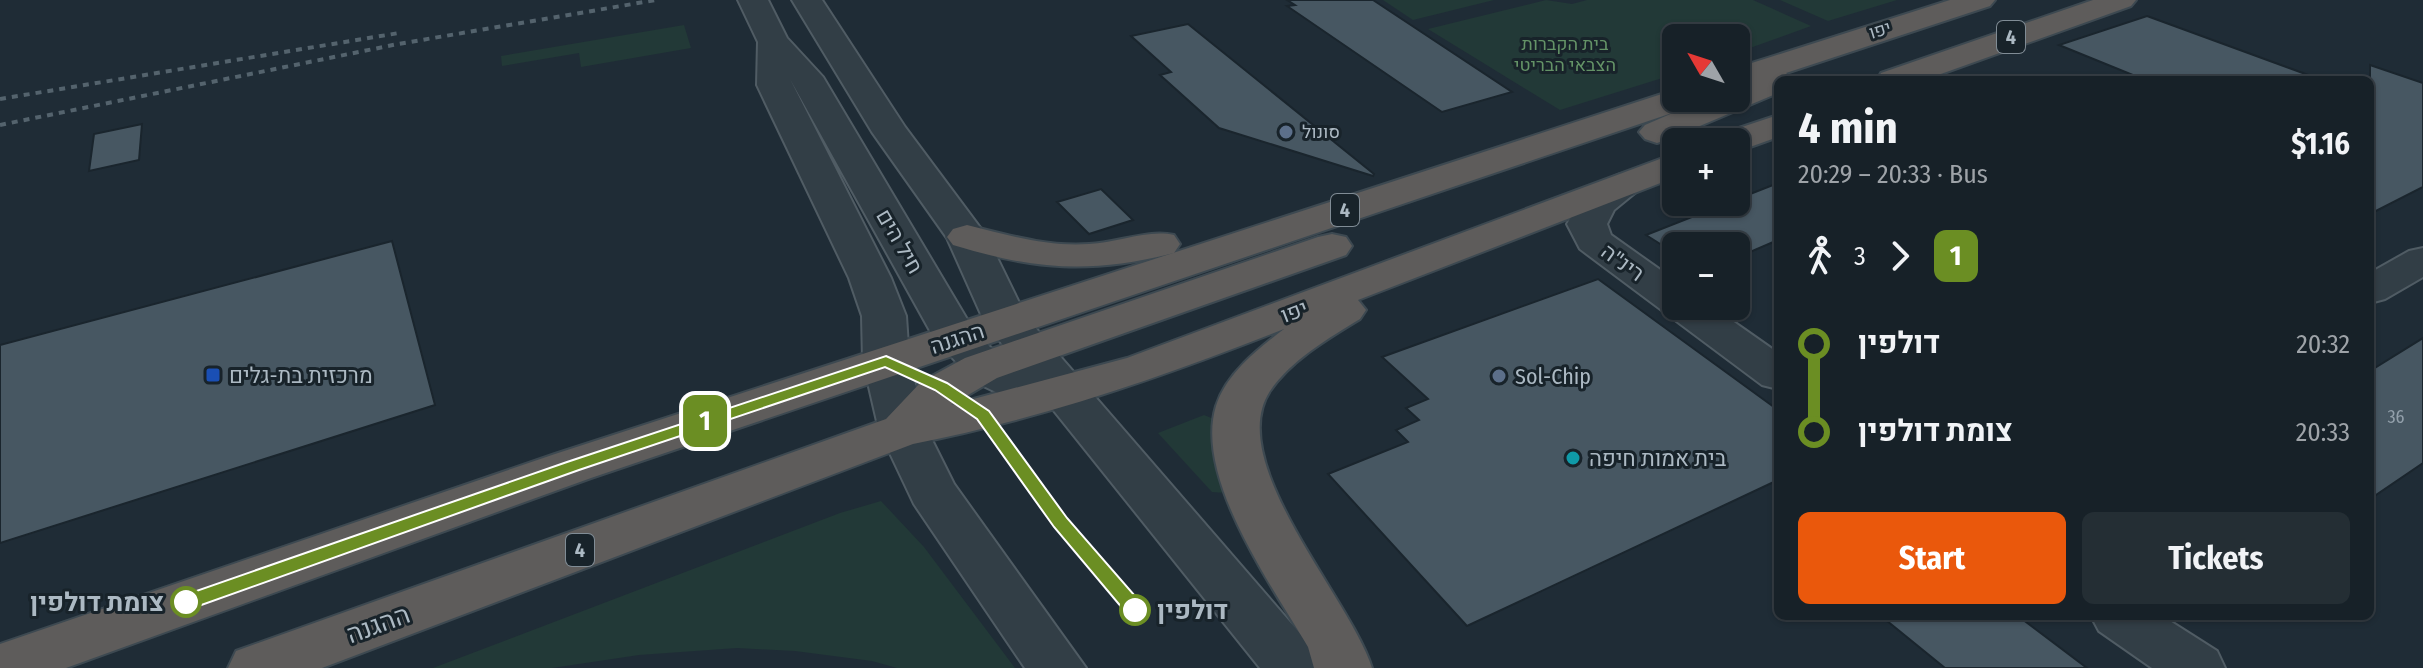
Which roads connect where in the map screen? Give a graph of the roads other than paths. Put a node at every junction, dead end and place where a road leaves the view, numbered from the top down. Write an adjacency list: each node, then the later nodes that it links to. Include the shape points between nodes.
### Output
1 (753, 0): 6 (street, חיל הים)
2 (807, 0): 17 (street, via 890,132)
3 (1980, 0): 5 (highway, יפו / 4)
4 (2121, 0): 9 (highway, 4)
5 (1853, 38): 7 (highway, יפו / 4); 8 (highway, via 1840,54)
6 (774, 42): 24 (street, חיל הים, via 807,77); 25 (street, חיל הים, via 774,85 875,290 884,316)
7 (1750, 75)
8 (1791, 76)
9 (1904, 76)
10 (1774, 83): 23 (highway, via 1600,154)
11 (1662, 105): 12 (highway, 4)
12 (1618, 121): 17 (highway, via 1479,149 1130,253 1069,258); 23 (highway, 4)
13 (1774, 127): 14 (highway)
14 (1750, 136)
15 (1662, 170): 16 (highway, יפו / 4)
16 (1628, 183): 18 (highway, יפו / 4); 21 (street, רינ"ה, via 1599,203 1587,224 1594,241)
17 (967, 237): 23 (street)
18 (1461, 248): 27 (highway, יפו / 4); 34 (highway, via 1330,318 1256,379 1239,407 1235,446 1254,503 1336,644)
19 (2423, 260): 20 (street)
20 (2374, 288)
21 (1662, 291)
22 (1702, 320): 26 (street)
23 (1018, 336): 24 (highway); 27 (street)
24 (969, 353): 25 (highway, ההגנה); 27 (street, via 1016,384); 28 (highway)
25 (886, 361): 28 (street, חיל הים); 30 (highway, ההגנה)
26 (1774, 372)
27 (1063, 394): 28 (highway, יפו / 4); 33 (street)
28 (903, 430): 31 (highway, ההגנה / 4); 32 (street, חיל הים, via 932,491)
29 (2125, 620): 35 (street)
30 (0, 668)
31 (257, 668)
32 (1057, 668)
33 (1294, 668)
34 (1343, 668)
35 (2196, 668)

